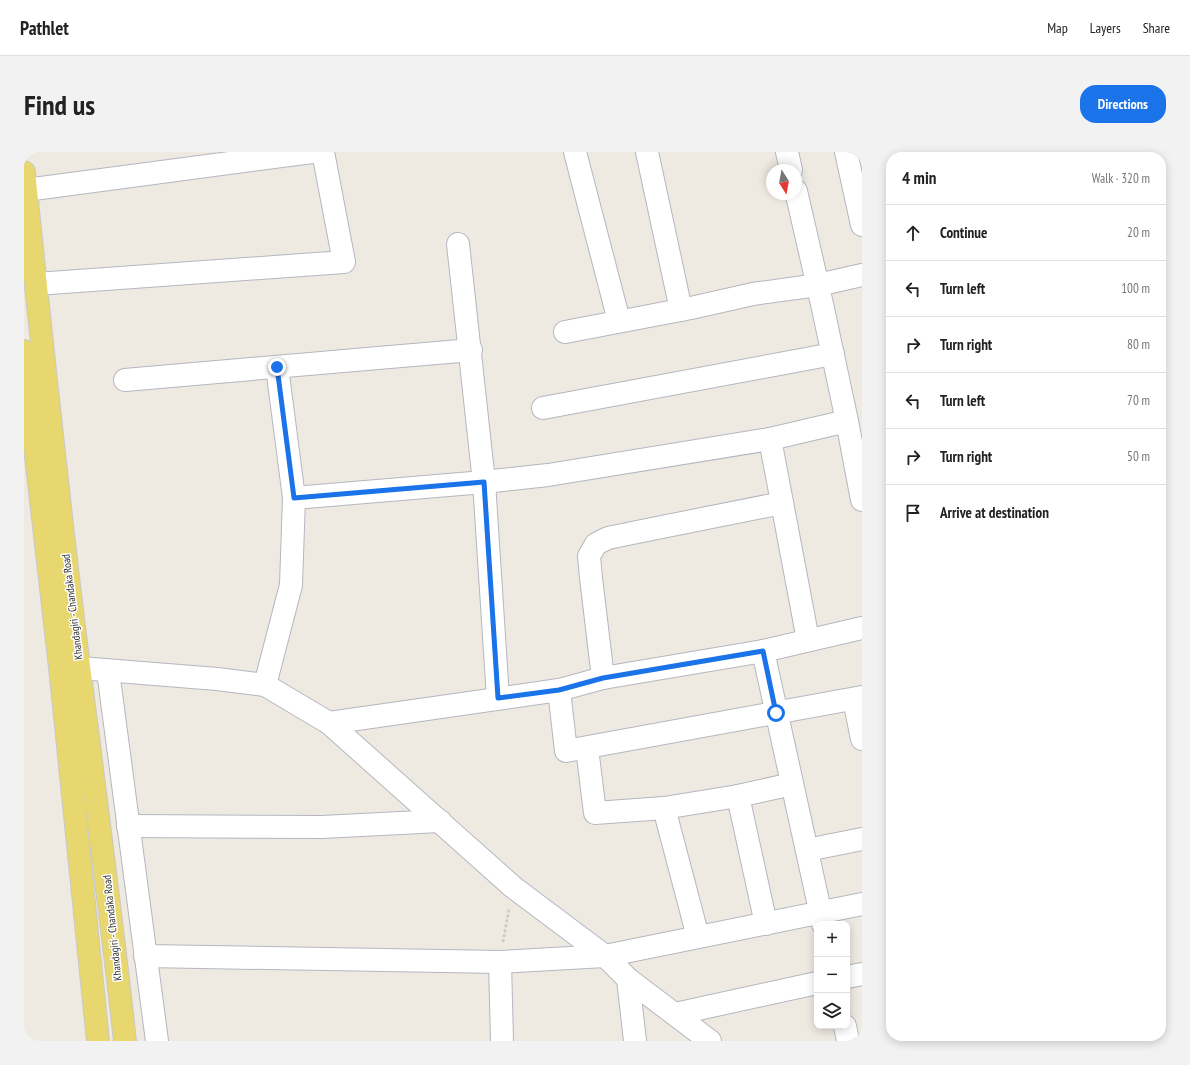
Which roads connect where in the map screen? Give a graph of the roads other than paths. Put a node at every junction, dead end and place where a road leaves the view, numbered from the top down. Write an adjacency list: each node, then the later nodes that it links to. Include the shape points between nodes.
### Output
1 (312, 152): 8 (street)
2 (323, 152): 13 (street, via 344,262)
3 (575, 152): 16 (street)
4 (647, 152): 15 (street)
5 (787, 152): 7 (street)
6 (846, 152): 10 (street)
7 (790, 164)
8 (25, 181): 13 (main road, Khandagiri - Chandaka Road)
9 (798, 200): 14 (street)
10 (862, 225)
11 (458, 244): 18 (street)
12 (862, 275): 14 (street)
13 (36, 284): 33 (main road, Khandagiri - Chandaka Road)
14 (818, 285): 15 (street, via 753,294); 20 (street)
15 (681, 310): 16 (street)
16 (619, 321): 17 (street)
17 (565, 332)
18 (471, 350): 21 (street); 26 (street)
19 (24, 351): 52 (main road, Khandagiri - Chandaka Road)
20 (833, 354): 23 (street); 24 (street)
21 (277, 367): 22 (street); 27 (street)
22 (126, 380)
23 (543, 408)
24 (847, 421): 25 (street); 28 (street)
25 (770, 439): 26 (street, via 548,475); 29 (street)
26 (484, 482): 27 (street); 38 (street)
27 (294, 498): 36 (street, via 291,585)
28 (862, 500)
29 (782, 503): 31 (street); 35 (street, via 608,538 596,544 589,556)
30 (862, 628): 31 (street)
31 (808, 640): 32 (street)
32 (763, 651): 35 (street); 40 (street)
33 (80, 668): 34 (street); 51 (main road, Khandagiri - Chandaka Road)
34 (108, 671): 36 (street); 48 (street)
35 (603, 678): 37 (street)
36 (265, 685): 41 (street)
37 (559, 690): 38 (street); 43 (street, via 566,751)
38 (498, 698): 41 (street)
39 (858, 698): 40 (street); 42 (street)
40 (776, 713): 43 (street); 44 (street)
41 (329, 723): 47 (street)
42 (862, 739)
43 (587, 748): 46 (street, via 595,813)
44 (792, 784): 45 (street); 50 (street)
45 (738, 796): 46 (street); 55 (street)
46 (664, 808): 56 (street)
47 (440, 821): 48 (street, via 322,827); 58 (street, via 513,887)
48 (128, 826): 57 (street)
49 (862, 840): 50 (street)
50 (807, 850): 54 (street)
51 (109, 896): 52 (main road); 67 (main road, Khandagiri - Chandaka Road)
52 (83, 898): 66 (main road, Khandagiri - Chandaka Road)
53 (862, 904): 54 (street)
54 (822, 918): 55 (street)
55 (766, 924): 56 (street)
56 (698, 937): 58 (street)
57 (145, 956): 59 (street); 68 (street)
58 (605, 956): 59 (street); 62 (street)
59 (500, 962): 69 (street)
60 (862, 974): 61 (street)
61 (850, 976)
62 (628, 979): 64 (street); 70 (street)
63 (814, 985): 64 (street)
64 (675, 1014): 71 (street)
65 (846, 1029): 72 (street)
66 (98, 1041)
67 (125, 1041)
68 (157, 1041)
69 (502, 1041)
70 (634, 1041)
71 (710, 1041)
72 (848, 1041)

